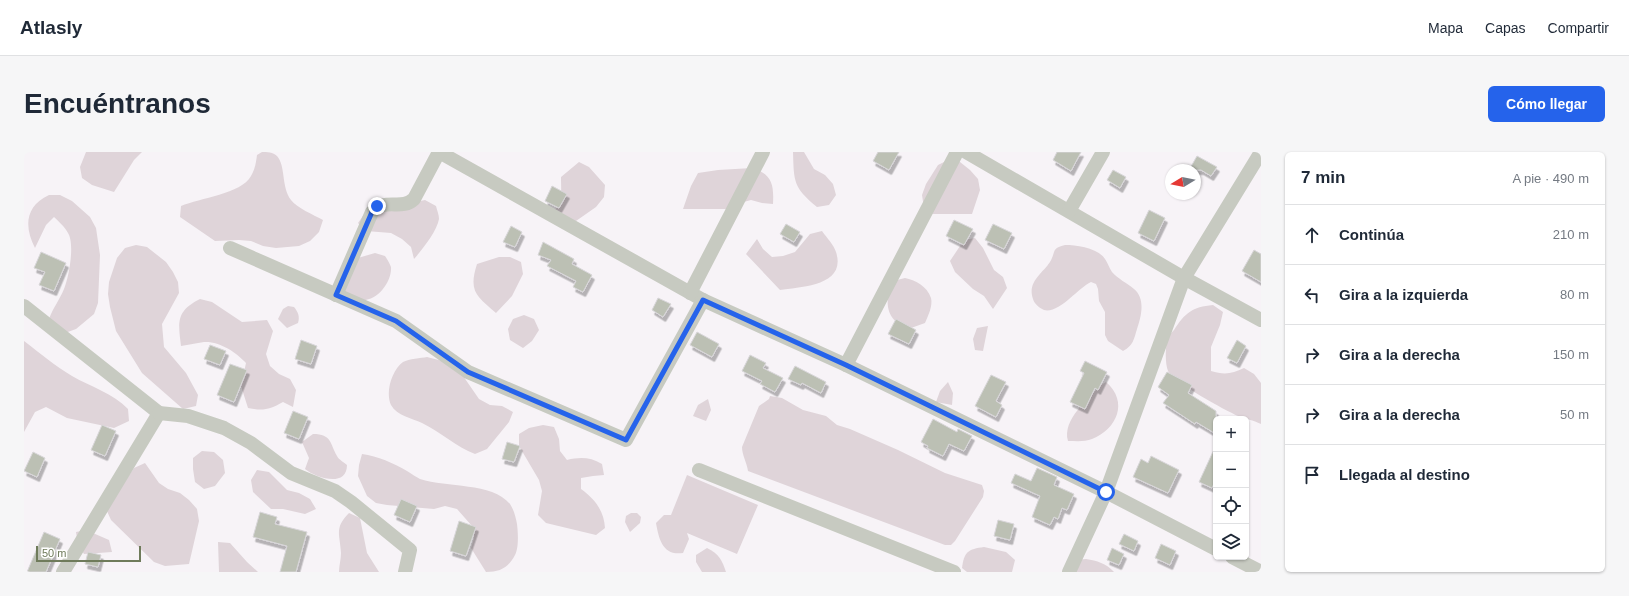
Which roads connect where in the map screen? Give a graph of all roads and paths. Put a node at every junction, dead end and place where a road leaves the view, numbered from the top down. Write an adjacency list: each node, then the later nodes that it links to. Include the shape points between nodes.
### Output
1 (439, 152): 10 (street); 11 (street, via 410,203 382,204 372,212)
2 (763, 152): 10 (street)
3 (956, 152): 15 (street)
4 (966, 152): 7 (street)
5 (1103, 152): 7 (street)
6 (1261, 152): 9 (street)
7 (1069, 211): 9 (street)
8 (230, 248): 11 (street)
9 (1184, 278): 14 (street); 18 (street)
10 (690, 293): 12 (street)
11 (336, 295): 12 (street, via 396,321 468,372 626,440)
12 (703, 300): 15 (street)
13 (24, 306): 16 (street)
14 (1261, 320)
15 (846, 365): 18 (street)
16 (159, 413): 21 (street); 22 (street, via 188,416 224,428 251,443 291,473 335,491 410,550)
17 (699, 470): 23 (street)
18 (1106, 492): 19 (street); 24 (street)
19 (1213, 547)
20 (1238, 560): 25 (street)
21 (63, 572)
22 (405, 572)
23 (954, 572)
24 (1069, 572)
25 (1261, 572)

